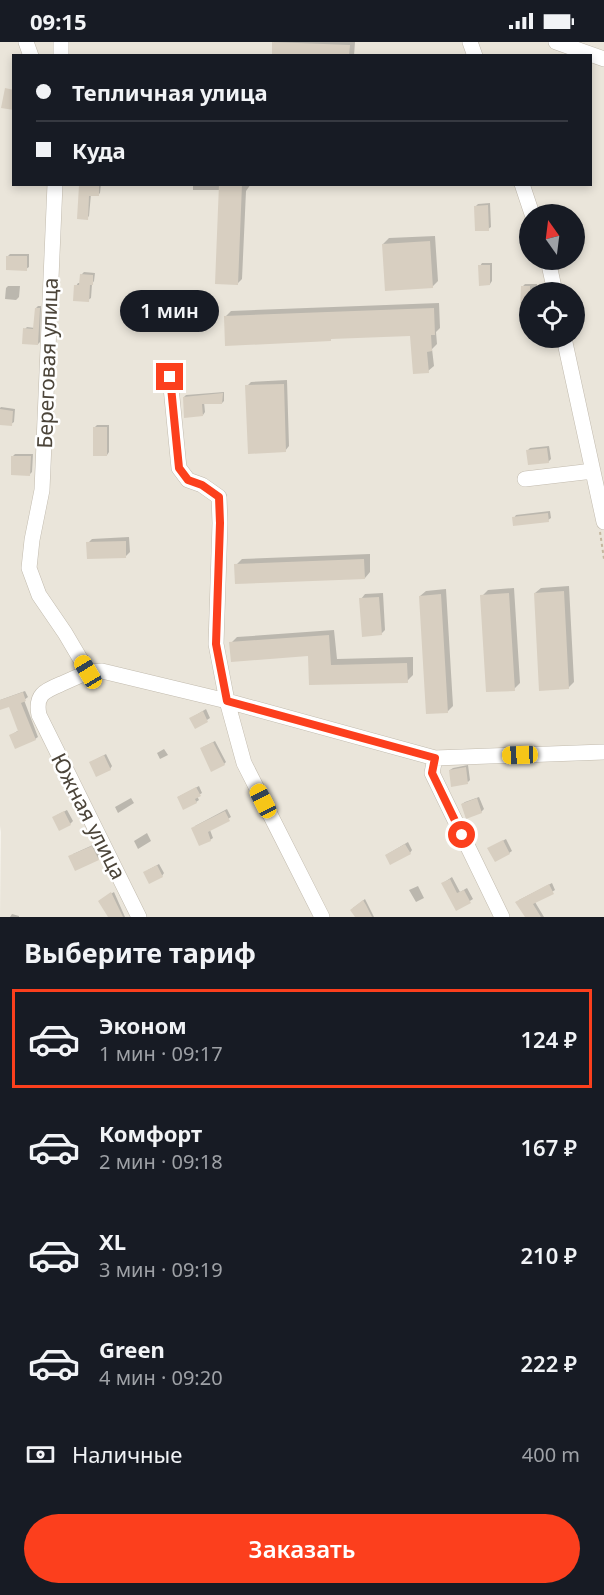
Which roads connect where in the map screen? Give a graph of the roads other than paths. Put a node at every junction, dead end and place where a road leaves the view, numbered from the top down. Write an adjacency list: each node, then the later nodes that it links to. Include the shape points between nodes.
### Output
1 (556, 42): 2 (street)
2 (590, 54)
3 (55, 186): 11 (street, Береговая улица, via 42,490 29,568 39,595)
4 (523, 186): 5 (street)
5 (529, 204)
6 (566, 348): 8 (street)
7 (170, 377): 12 (street, via 179,468 188,480 219,497 216,644)
8 (593, 471): 9 (street); 10 (street)
9 (525, 480)
10 (604, 522)
11 (88, 672): 12 (street, via 102,671); 15 (street, Южная улица, via 45,691 37,707)
12 (227, 701): 14 (street); 16 (street, via 244,763)
13 (604, 752): 14 (street)
14 (435, 758): 17 (street, via 432,773)
15 (139, 917)
16 (322, 917)
17 (502, 917)

